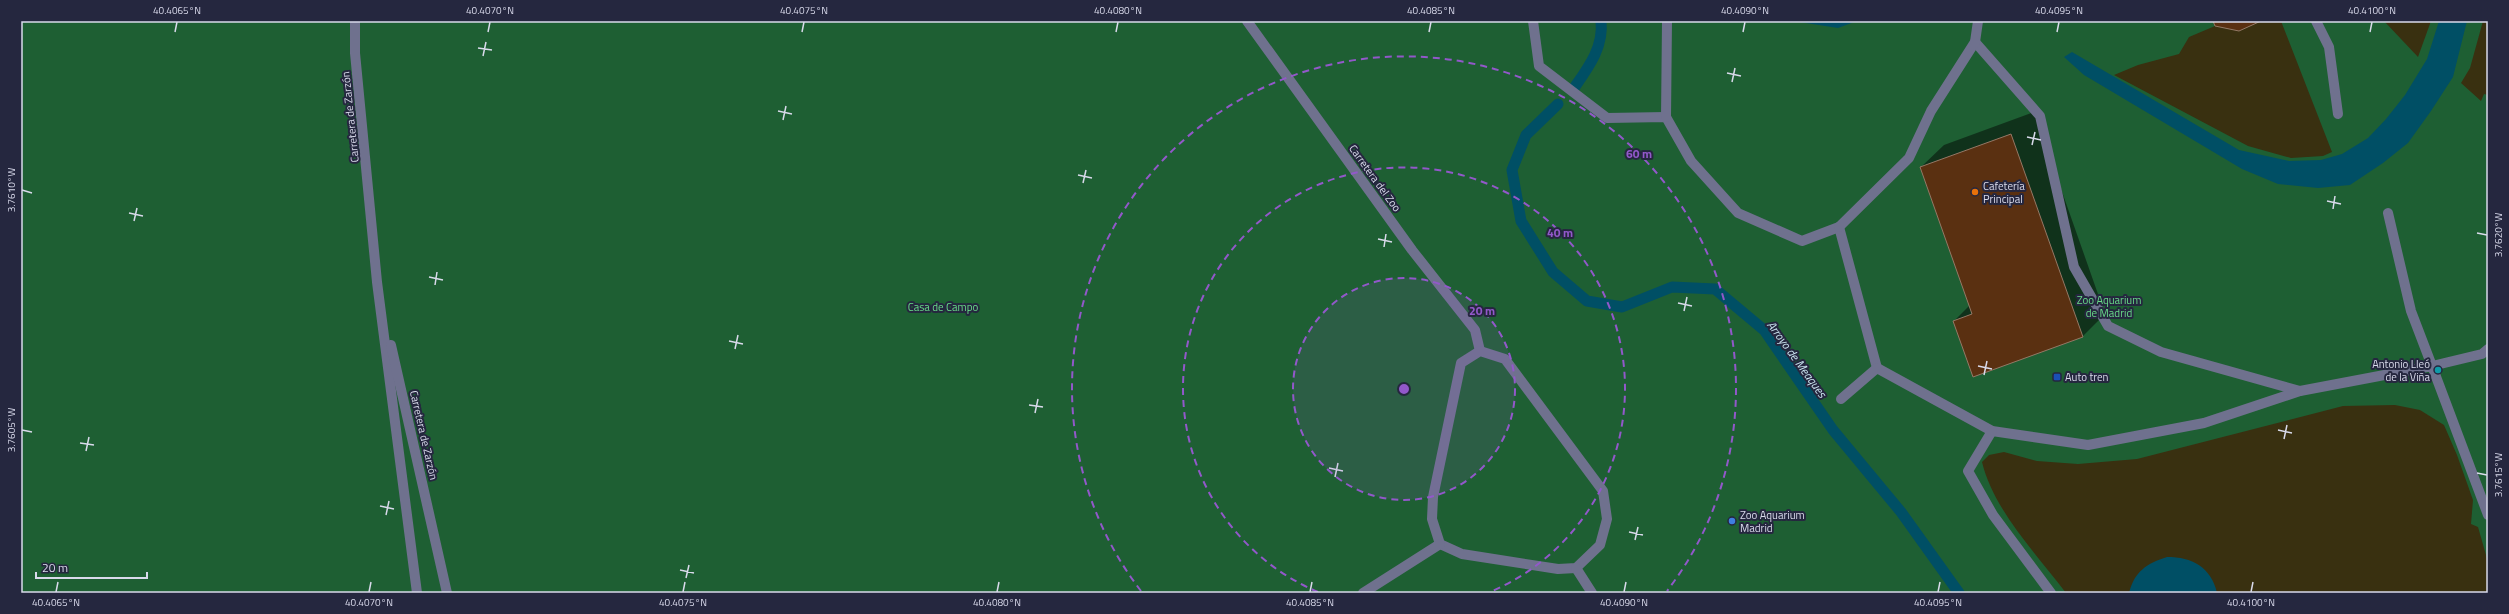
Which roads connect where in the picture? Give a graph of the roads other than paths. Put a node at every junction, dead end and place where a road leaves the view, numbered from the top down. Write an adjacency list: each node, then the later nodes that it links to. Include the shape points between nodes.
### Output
1 (355, 21): 12 (street, Carretera de Zarzón, via 355,53)
2 (1247, 21): 14 (street, Carretera del Zoo, via 1412,250 1475,330)
3 (1533, 21): 9 (street, via 1539,66 1607,118)
4 (1667, 21): 9 (street)
5 (1978, 21): 7 (street)
6 (2316, 21): 8 (street, via 2329,47)
7 (1975, 42): 11 (street, via 1931,111 1909,158); 17 (street, via 2040,116 2074,267 2108,326 2161,352)
8 (2338, 114)
9 (1666, 117): 11 (street, via 1691,161 1738,213 1802,241)
10 (2388, 213): 15 (street, via 2411,311)
11 (1840, 227): 16 (street)
12 (377, 282): 23 (street, Carretera de Zarzón); 24 (street, Carretera de Zarzón)
13 (2488, 349): 15 (street, via 2482,354)
14 (1480, 351): 21 (street, via 1461,364 1433,497 1432,519); 22 (street, via 1505,359 1603,491 1607,519 1600,545)
15 (2432, 366): 17 (street); 20 (street)
16 (1877, 368): 18 (street); 19 (street)
17 (2300, 391): 19 (street, via 2204,423 2088,445)
18 (1841, 399)
19 (1992, 431): 27 (street, via 1968,471 1993,516)
20 (2488, 515)
21 (1440, 544): 22 (street, via 1462,554 1558,569); 25 (street)
22 (1576, 568): 26 (street)
23 (417, 593)
24 (447, 593)
25 (1363, 593)
26 (1592, 593)
27 (2051, 593)

